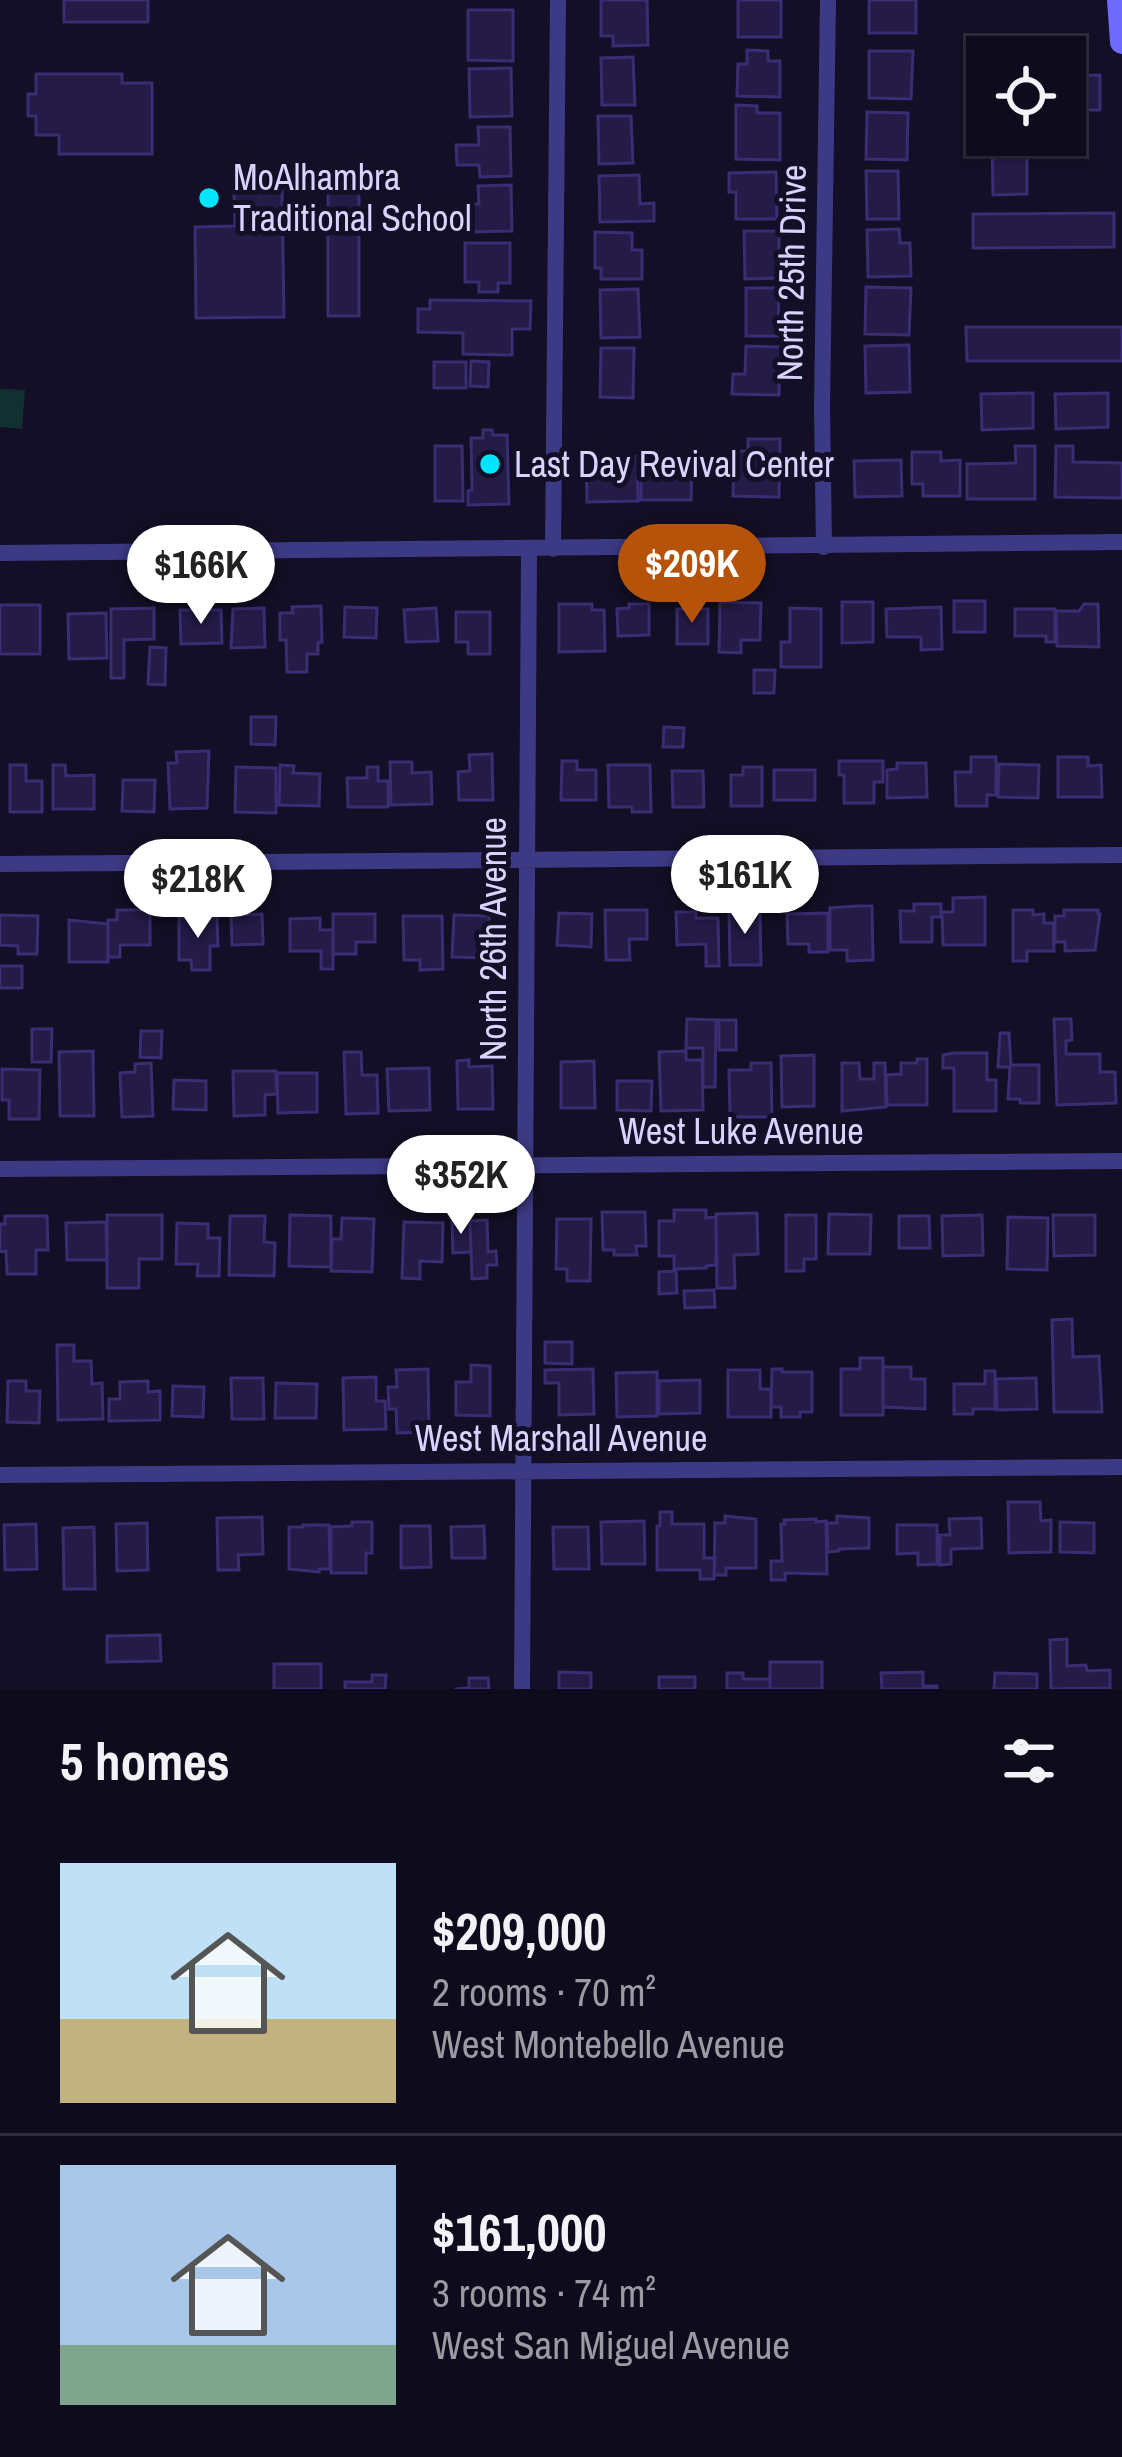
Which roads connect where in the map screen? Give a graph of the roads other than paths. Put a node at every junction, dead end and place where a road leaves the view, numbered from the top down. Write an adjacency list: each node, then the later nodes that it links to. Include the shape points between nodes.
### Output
1 (558, 0): 7 (street)
2 (828, 0): 6 (street, North 25th Drive)
3 (1119, 0): 4 (main road)
4 (1122, 42)
5 (1122, 542): 6 (street)
6 (824, 547): 7 (street)
7 (553, 549): 8 (street)
8 (529, 550): 9 (street); 11 (street, North 26th Avenue)
9 (0, 553)
10 (1122, 855): 11 (street)
11 (527, 862): 12 (street); 14 (street, North 26th Avenue)
12 (0, 864)
13 (1122, 1162): 14 (street, West Luke Avenue)
14 (525, 1166): 15 (street, West Luke Avenue); 17 (street, North 26th Avenue)
15 (0, 1168)
16 (1122, 1467): 17 (street, West Marshall Avenue)
17 (523, 1472): 18 (street, West Marshall Avenue); 19 (street, North 26th Avenue)
18 (0, 1475)
19 (522, 1689)

